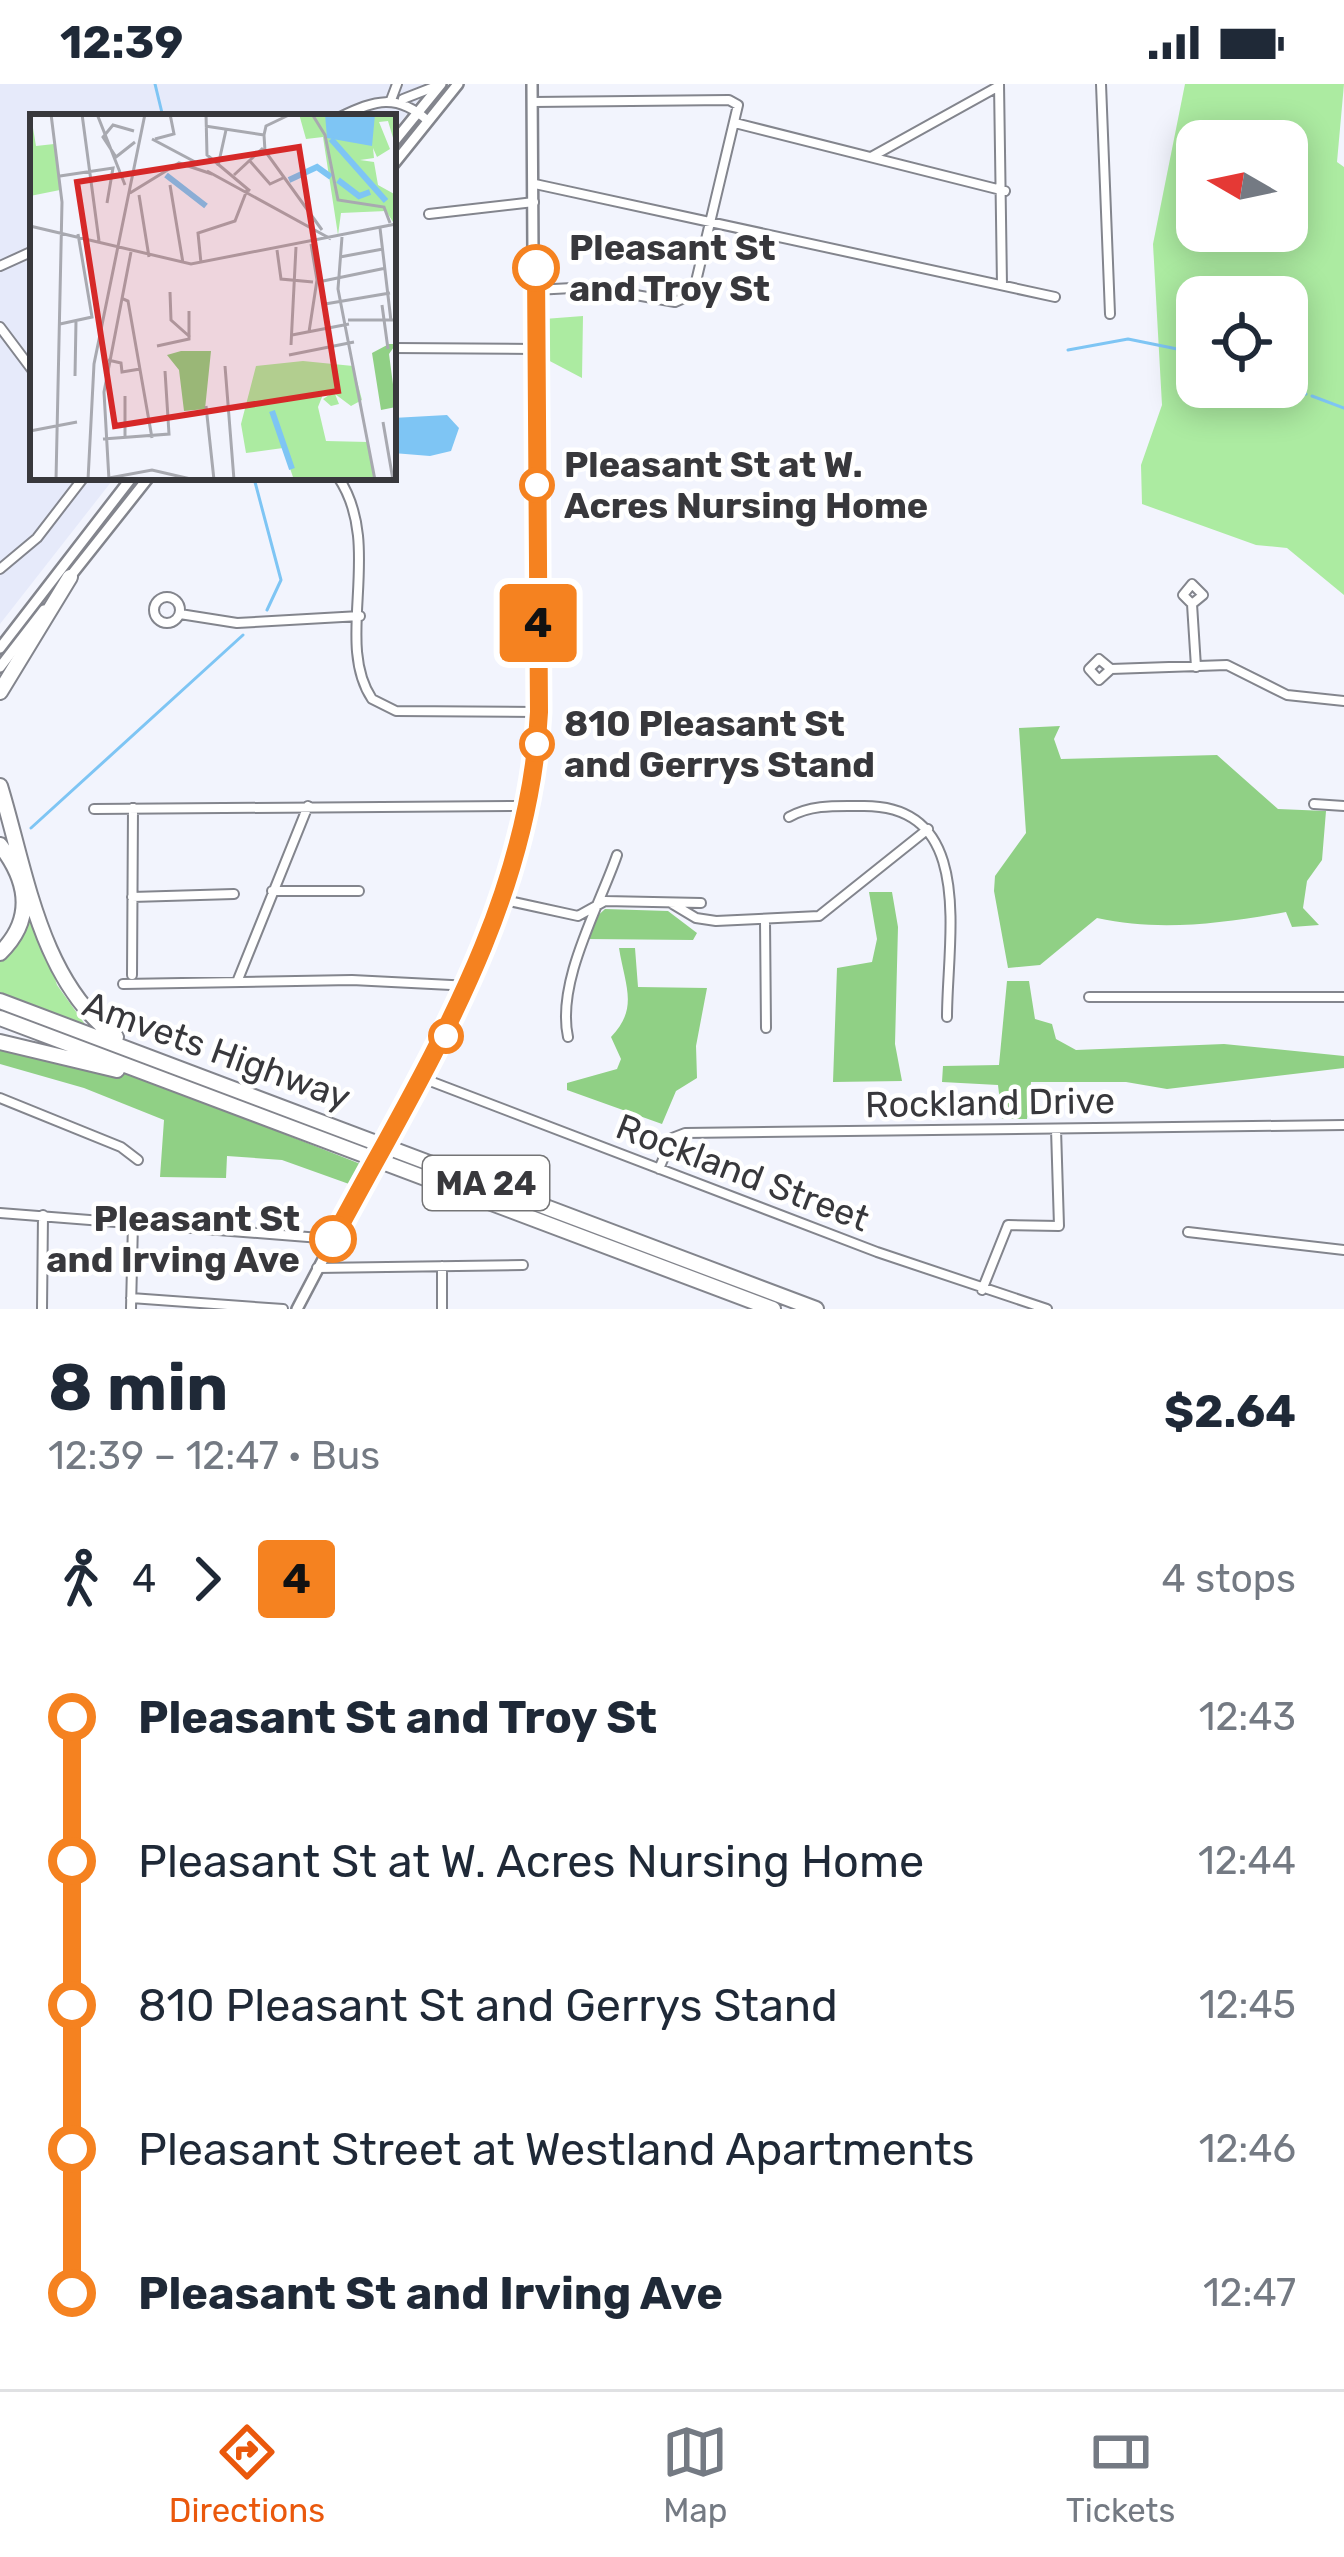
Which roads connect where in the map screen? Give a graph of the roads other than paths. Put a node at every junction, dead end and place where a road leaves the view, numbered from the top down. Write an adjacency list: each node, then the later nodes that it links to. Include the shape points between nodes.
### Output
1 (397, 84): 7 (street)
2 (440, 84): 7 (street); 9 (main road)
3 (458, 84): 11 (main road)
4 (532, 84): 8 (main road)
5 (1101, 84): 26 (street)
6 (999, 85): 14 (street); 17 (street)
7 (395, 100): 9 (street); 10 (street)
8 (533, 102): 12 (street, via 729,100 737,105); 16 (main road)
9 (418, 112): 11 (street); 13 (main road)
10 (350, 114)
11 (428, 121): 15 (main road)
12 (735, 123): 14 (street); 20 (street)
13 (396, 139)
14 (871, 157): 17 (street)
15 (396, 161)
16 (535, 184): 18 (main road); 20 (street)
17 (1004, 191): 23 (street)
18 (535, 201): 19 (street); 24 (main road)
19 (428, 214)
20 (714, 221): 23 (street); 24 (street, via 700,282 689,296 661,302 590,287)
21 (30, 251): 22 (street)
22 (0, 266)
23 (1002, 285): 25 (street)
24 (535, 290): 29 (main road)
25 (1055, 297)
26 (1110, 314)
27 (0, 327): 30 (street)
28 (396, 348): 29 (street)
29 (536, 349): 46 (main road)
30 (30, 367)
31 (82, 480): 35 (street, via 37,538)
32 (130, 480): 40 (main road)
33 (147, 480): 36 (main road)
34 (339, 480): 39 (street, via 359,520)
35 (0, 569)
36 (70, 577): 41 (main road); 44 (highway)
37 (1192, 604): 42 (street)
38 (180, 614): 39 (street, via 227,623)
39 (360, 616): 46 (street, via 360,673 383,708)
40 (0, 648)
41 (0, 667)
42 (1196, 667): 43 (street); 45 (street, via 1227,665 1287,695)
43 (1111, 669)
44 (0, 692)
45 (1344, 701)
46 (539, 712): 50 (main road)
47 (0, 786): 80 (highway, via 69,992)
48 (1314, 804): 51 (street)
49 (308, 806): 50 (street); 53 (street); 58 (street)
50 (526, 806): 62 (main road)
51 (1344, 806)
52 (94, 808): 53 (street)
53 (133, 808): 61 (street)
54 (789, 818): 55 (street, via 814,807 882,806)
55 (929, 829): 66 (street, via 819,916); 75 (street, via 947,875)
56 (0, 844): 67 (highway, via 20,873 25,904 20,929)
57 (617, 855): 65 (street)
58 (272, 891): 59 (street); 69 (street)
59 (359, 891)
60 (234, 894): 61 (street)
61 (132, 896): 68 (street)
62 (500, 898): 65 (street, via 578,916); 71 (main road)
63 (671, 903): 64 (street); 65 (street, via 605,901); 66 (street, via 696,918)
64 (701, 903)
65 (594, 908): 78 (street, via 563,1014)
66 (765, 920): 77 (street)
67 (0, 953)
68 (133, 974)
69 (237, 982): 70 (street); 71 (street)
70 (122, 984)
71 (471, 986): 81 (main road)
72 (1089, 997): 73 (street)
73 (1344, 997)
74 (0, 1001): 80 (highway, Amvets Highway / MA 24)
75 (947, 1017)
76 (0, 1018): 82 (highway, Amvets Highway / MA 24)
77 (766, 1028)
78 (568, 1037)
79 (0, 1042): 82 (highway)
80 (130, 1047): 105 (highway, Amvets Highway / MA 24)
81 (422, 1078): 87 (street, Rockland Street); 92 (main road, bridge)
82 (159, 1079): 104 (highway, Amvets Highway / MA 24)
83 (0, 1098): 86 (street)
84 (1344, 1125): 85 (street, Rockland Drive)
85 (1056, 1129): 87 (street, Rockland Drive, via 678,1134); 97 (street, via 1059,1226 1008,1225)
86 (138, 1160)
87 (659, 1168): 97 (street, Rockland Street)
88 (0, 1213): 89 (street)
89 (43, 1215): 90 (street); 99 (street)
90 (133, 1222): 92 (street); 98 (street)
91 (1188, 1232): 93 (street)
92 (333, 1239): 96 (main road)
93 (1344, 1250)
94 (523, 1264): 95 (street)
95 (442, 1266): 96 (street); 103 (street)
96 (317, 1268): 102 (main road)
97 (982, 1289): 106 (street, Rockland Street)
98 (131, 1298): 100 (street); 101 (street)
99 (42, 1309)
100 (131, 1309)
101 (283, 1309)
102 (297, 1309)
103 (442, 1309)
104 (773, 1309)
105 (816, 1309)
106 (1047, 1309)

